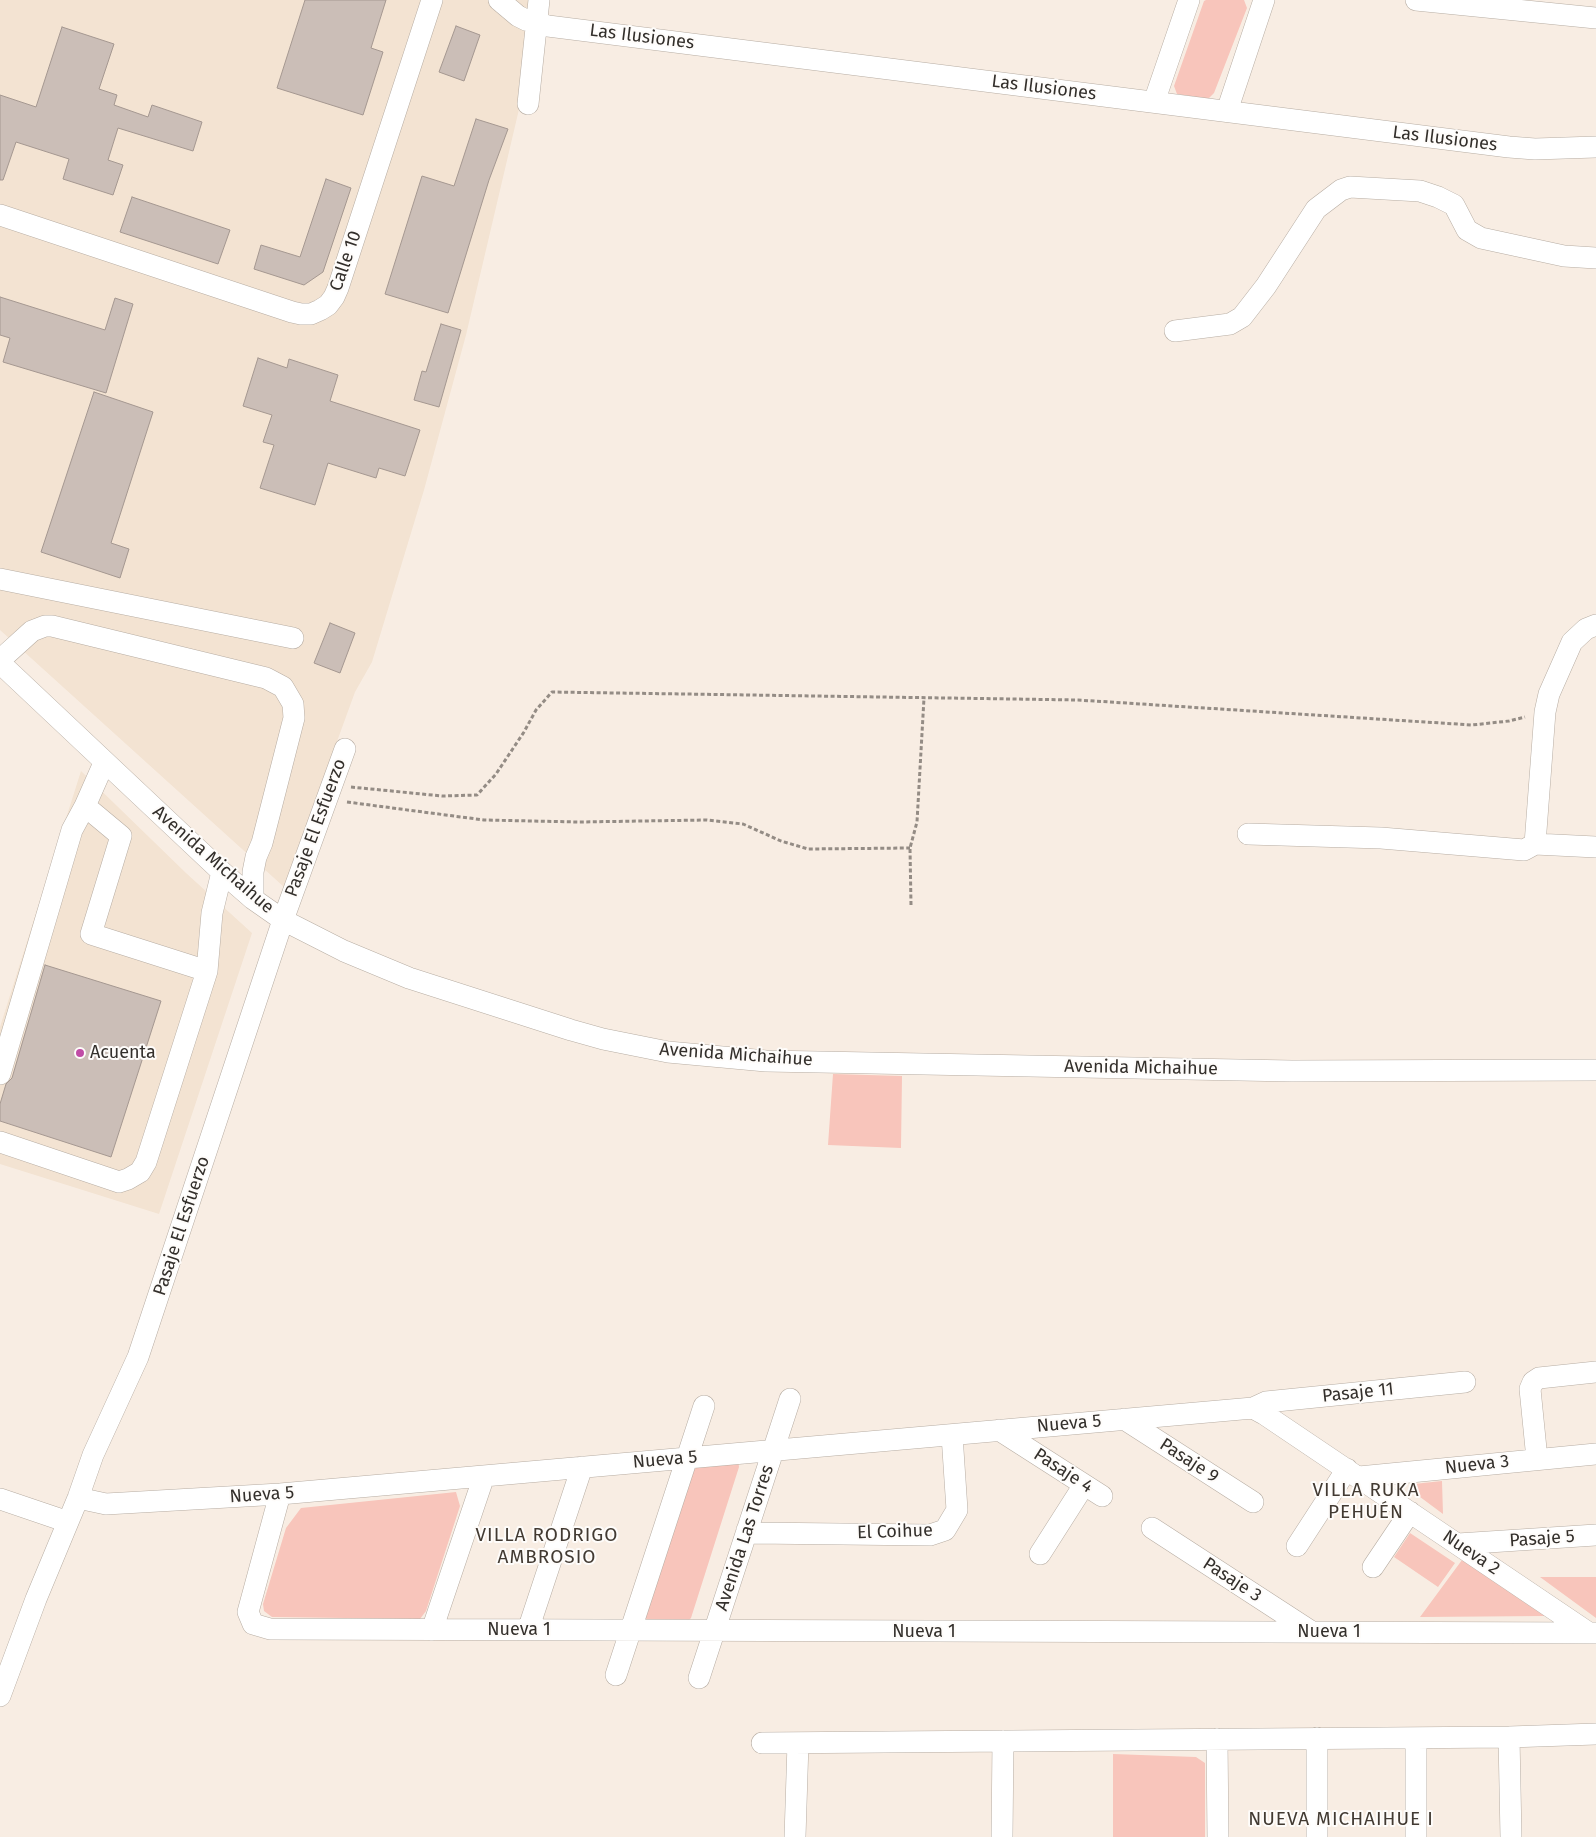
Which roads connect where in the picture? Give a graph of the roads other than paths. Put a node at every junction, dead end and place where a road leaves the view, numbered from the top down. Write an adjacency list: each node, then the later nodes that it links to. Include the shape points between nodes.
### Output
1 (432, 0): 15 (street, Calle 10, via 338,288 328,305 320,310 301,314 292,312)
2 (499, 0): 10 (street, Las Ilusiones, via 518,16)
3 (539, 0): 10 (street)
4 (1189, 0): 11 (street)
5 (1264, 0): 13 (street)
6 (1416, 0): 7 (street)
7 (1483, 3): 8 (street)
8 (1574, 8): 9 (street)
9 (1596, 18)
10 (536, 23): 11 (street, Las Ilusiones); 12 (street)
11 (1154, 102): 13 (street, Las Ilusiones)
12 (528, 104)
13 (1227, 111): 14 (street, Las Ilusiones, via 1509,147)
14 (1596, 147)
15 (0, 215)
16 (1596, 258): 17 (street, via 1564,256 1481,238 1467,230 1454,205 1420,191 1350,187 1316,209 1242,317 1230,324)
17 (1175, 331)
18 (0, 579): 20 (street)
19 (1596, 625): 26 (street, via 1586,628 1572,642 1554,679 1545,712)
20 (293, 638)
21 (0, 661): 23 (street, Avenida Michaihue); 29 (street, via 32,631 52,626 266,678 283,687 293,704 294,718 256,857)
22 (345, 749): 30 (street, Pasaje El Esfuerzo)
23 (104, 763): 24 (street); 28 (street, Avenida Michaihue)
24 (85, 806): 31 (street, via 121,836 91,934); 33 (street, via 72,830)
25 (1248, 834): 26 (street, via 1381,838 1524,850)
26 (1535, 844): 27 (street)
27 (1596, 847)
28 (222, 872): 29 (street, Avenida Michaihue); 31 (street, via 212,913)
29 (253, 899): 30 (street, Avenida Michaihue)
30 (283, 920): 32 (street, Avenida Michaihue, via 368,962 443,990 603,1039 701,1056 776,1061 1272,1070); 53 (street, Pasaje El Esfuerzo, via 138,1357 93,1455)
31 (207, 971): 34 (street, via 146,1162 140,1172 119,1182)
32 (1596, 1070)
33 (0, 1074)
34 (0, 1142)
35 (1596, 1372): 46 (street, via 1539,1378 1533,1382 1530,1389)
36 (1464, 1382): 39 (street, Pasaje 11, via 1266,1402)
37 (790, 1399): 43 (street, Avenida Las Torres)
38 (704, 1406): 45 (street)
39 (1253, 1408): 40 (street, Nueva 5); 48 (street, Nueva 2)
40 (1124, 1419): 41 (street, Nueva 5); 55 (street, Pasaje 9)
41 (999, 1430): 42 (street, Nueva 5); 50 (street, Pasaje 4)
42 (952, 1434): 43 (street, Nueva 5); 59 (street, El Coihue, via 957,1510 945,1530 930,1535 753,1533)
43 (772, 1450): 45 (street, Nueva 5); 59 (street, Avenida Las Torres)
44 (1596, 1454): 46 (street, Nueva 3)
45 (688, 1458): 47 (street, Nueva 5); 67 (street)
46 (1537, 1459): 48 (street, Nueva 3)
47 (582, 1467): 49 (street, Nueva 5); 66 (street)
48 (1353, 1473): 56 (street, Nueva 2); 62 (street)
49 (484, 1476): 51 (street, Nueva 5); 65 (street)
50 (1084, 1485): 52 (street, Pasaje 4); 63 (street)
51 (280, 1494): 53 (street, Nueva 5, via 106,1504); 65 (street, Nueva 1, via 248,1612 253,1624 270,1629)
52 (1102, 1496)
53 (78, 1498): 57 (street, Pasaje El Esfuerzo)
54 (0, 1499): 57 (street)
55 (1253, 1502)
56 (1410, 1512): 61 (street, Nueva 2); 64 (street)
57 (68, 1522): 73 (street, Pasaje El Esfuerzo)
58 (1152, 1528): 69 (street, Pasaje 3)
59 (747, 1530): 68 (street, Avenida Las Torres)
60 (1596, 1535): 61 (street, Pasaje 5)
61 (1458, 1544): 70 (street, Nueva 2)
62 (1297, 1546)
63 (1040, 1554)
64 (1373, 1567)
65 (432, 1630): 66 (street, Nueva 1)
66 (528, 1630): 67 (street, Nueva 1)
67 (631, 1630): 68 (street, Nueva 1); 71 (street)
68 (715, 1631): 69 (street, Nueva 1); 72 (street, Avenida Las Torres)
69 (1312, 1632): 70 (street, Nueva 1)
70 (1593, 1633)
71 (616, 1676)
72 (699, 1678)
73 (0, 1696)
74 (1596, 1734): 75 (street)
75 (1509, 1737): 77 (street); 87 (street)
76 (1317, 1738): 77 (street); 78 (street); 85 (street)
77 (1416, 1738): 86 (street)
78 (1217, 1739): 79 (street); 84 (street)
79 (1003, 1741): 80 (street); 83 (street)
80 (798, 1742): 81 (street); 82 (street)
81 (762, 1743)
82 (795, 1837)
83 (1002, 1837)
84 (1218, 1837)
85 (1317, 1837)
86 (1416, 1837)
87 (1511, 1837)

